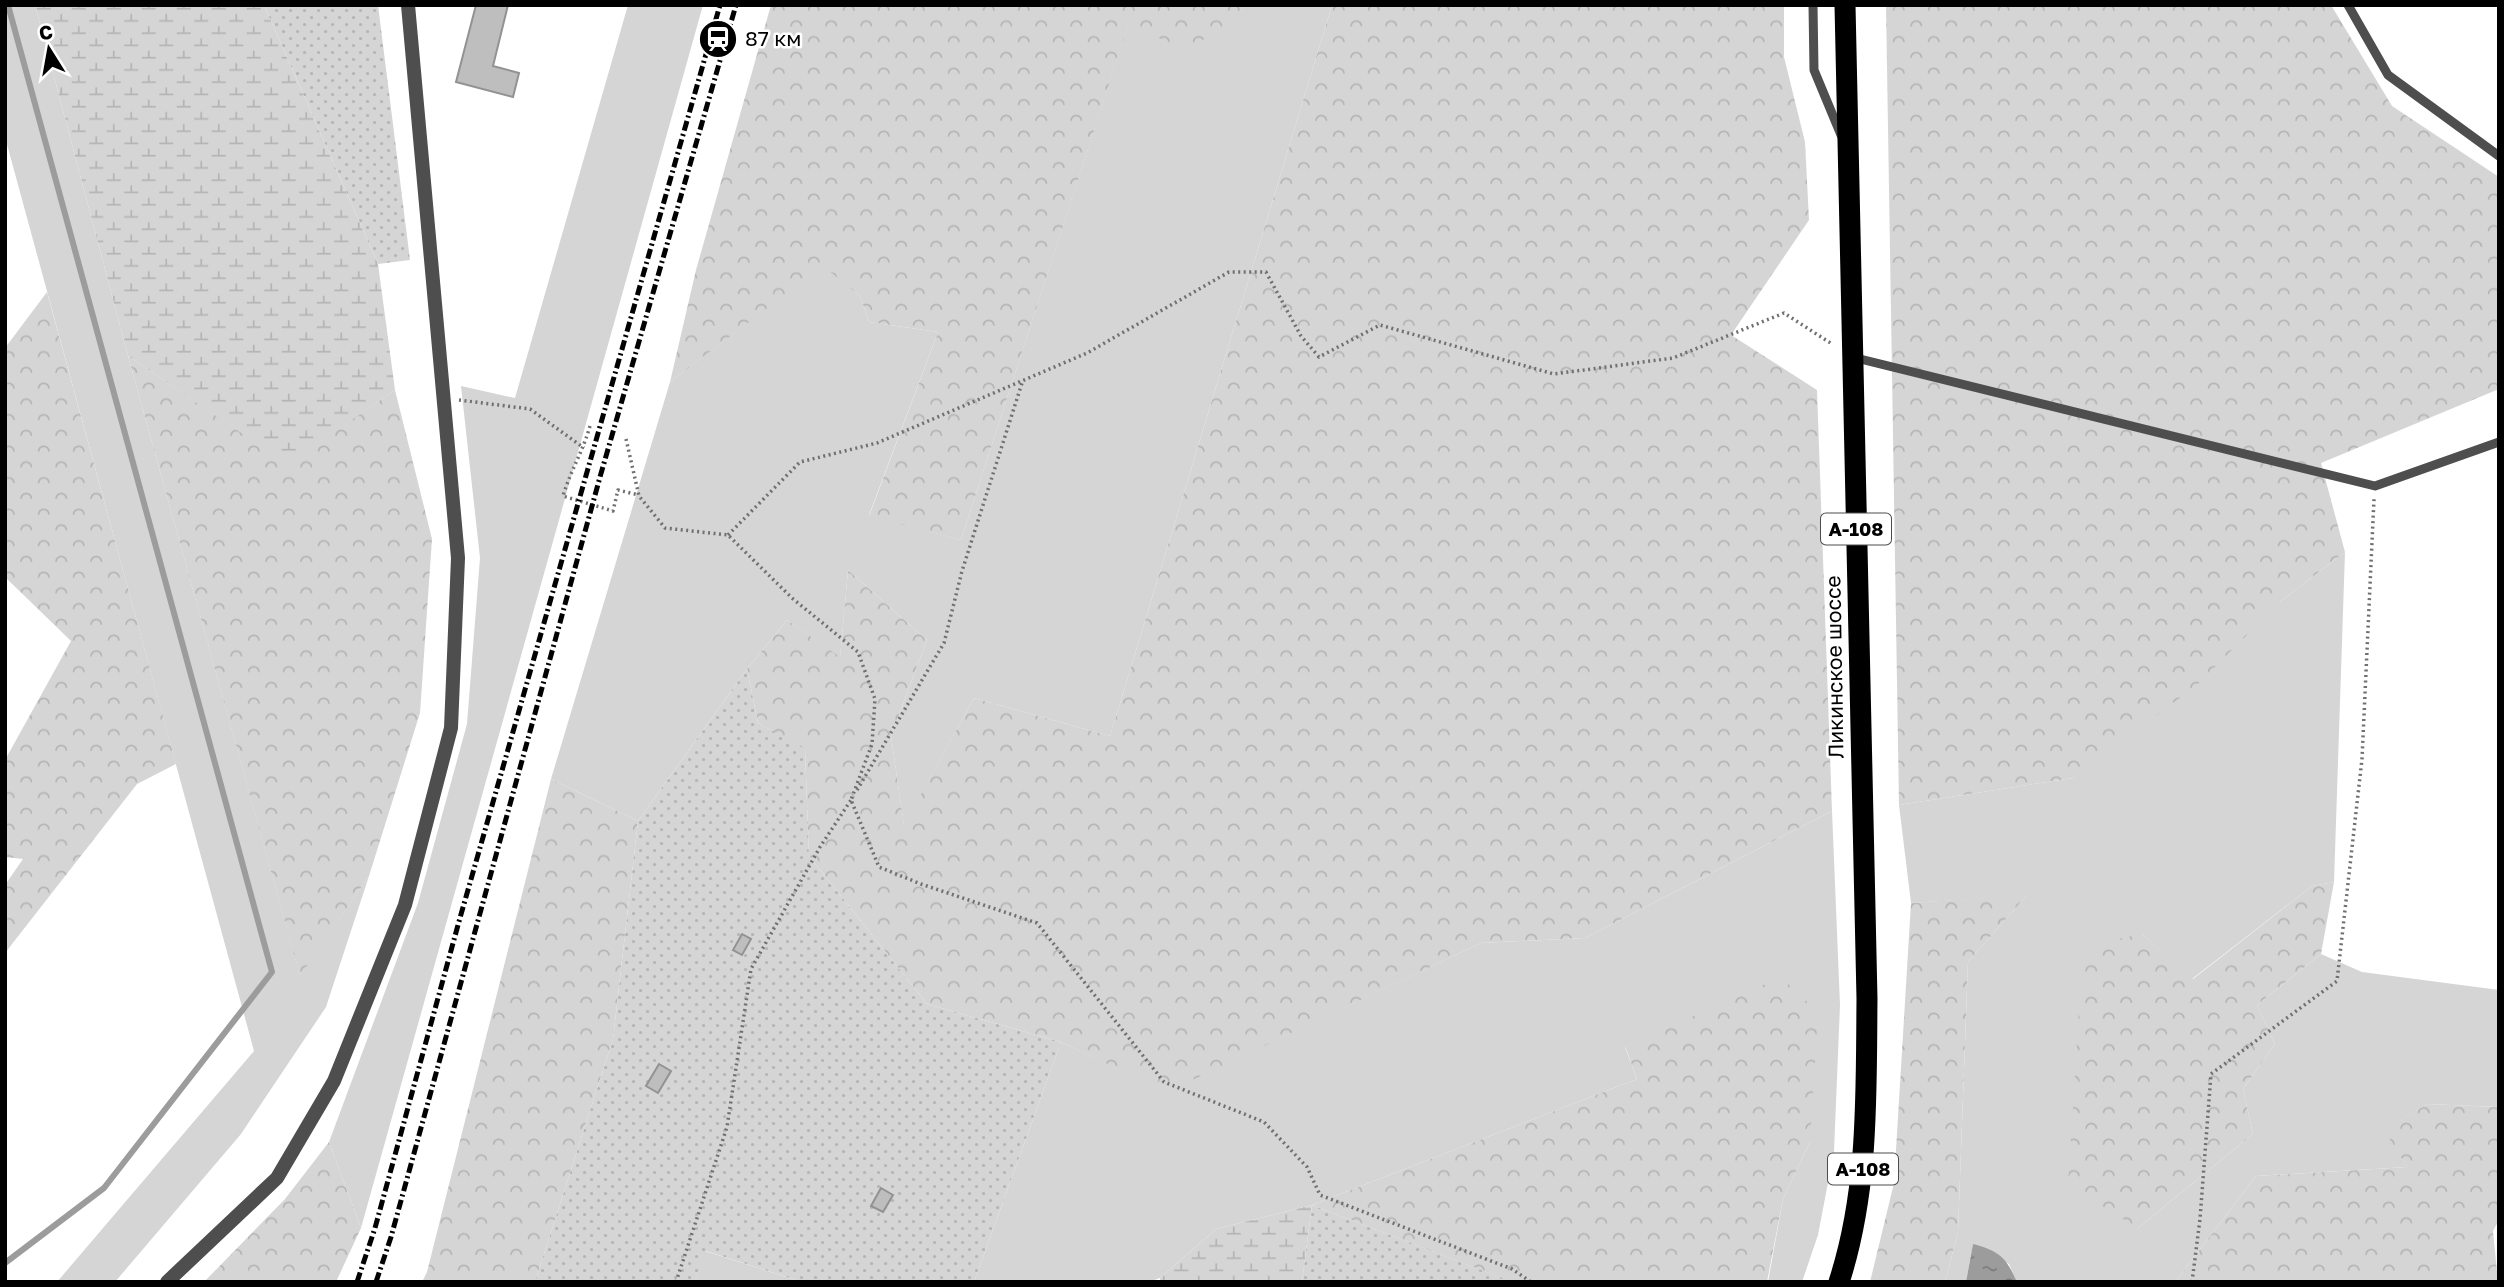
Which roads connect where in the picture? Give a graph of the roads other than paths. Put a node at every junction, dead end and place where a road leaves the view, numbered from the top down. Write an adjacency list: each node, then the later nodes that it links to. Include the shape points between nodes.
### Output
1 (408, 5): 9 (street, via 458,558 451,728 405,905 334,1082 277,1178)
2 (1813, 5): 5 (lane, via 1814,70)
3 (1845, 5): 5 (highway, Ликинское шоссе / А-108)
4 (2348, 5): 6 (lane, via 2388,75)
5 (1847, 149): 7 (highway, Ликинское шоссе / А-108)
6 (2499, 156)
7 (1852, 356): 8 (lane, via 2375,486); 10 (highway, Ликинское шоссе / А-108, via 1867,1053 1865,1151 1857,1212)
8 (2499, 442)
9 (167, 1282)
10 (1839, 1282)

